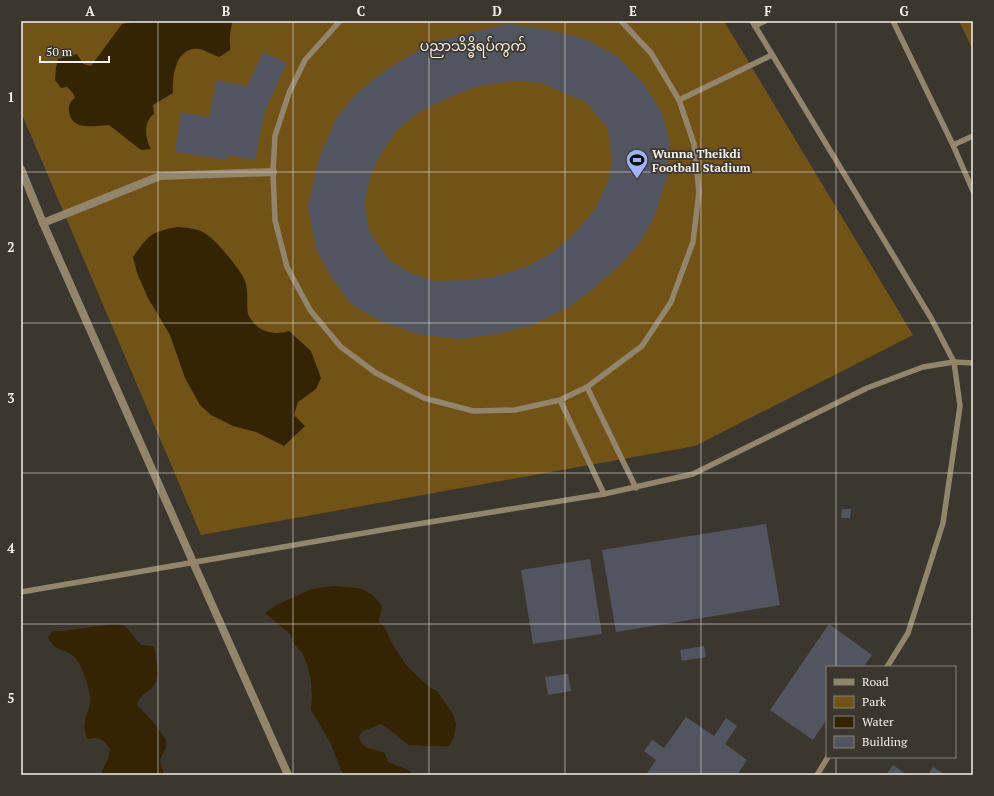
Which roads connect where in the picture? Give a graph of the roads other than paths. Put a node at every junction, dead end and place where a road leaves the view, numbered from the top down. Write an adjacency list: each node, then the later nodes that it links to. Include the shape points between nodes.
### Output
1 (340, 21): 11 (lane, via 305,60 289,93 275,136)
2 (622, 21): 7 (lane, via 651,53)
3 (765, 21): 5 (lane)
4 (893, 21): 9 (lane)
5 (753, 23): 6 (lane)
6 (772, 55): 7 (lane); 14 (lane, via 931,318)
7 (679, 100): 16 (lane, via 694,144 699,192 693,242 671,302 642,346)
8 (973, 136): 9 (lane)
9 (953, 145): 12 (lane)
10 (21, 169): 13 (street)
11 (273, 172): 13 (street, via 160,176); 17 (lane, via 275,220 287,267 310,310 341,347 376,373 424,398 473,411 515,410)
12 (973, 191)
13 (43, 223): 20 (street)
14 (954, 362): 15 (lane); 18 (lane, via 923,367 867,388 693,474); 22 (lane, via 960,406 943,524 908,633)
15 (973, 363)
16 (587, 387): 17 (lane); 18 (lane)
17 (560, 400): 19 (lane)
18 (636, 488): 19 (lane)
19 (604, 494): 20 (lane)
20 (192, 562): 21 (lane); 24 (street)
21 (21, 592)
22 (888, 666)
23 (827, 758): 25 (lane)
24 (288, 775)
25 (817, 775)

